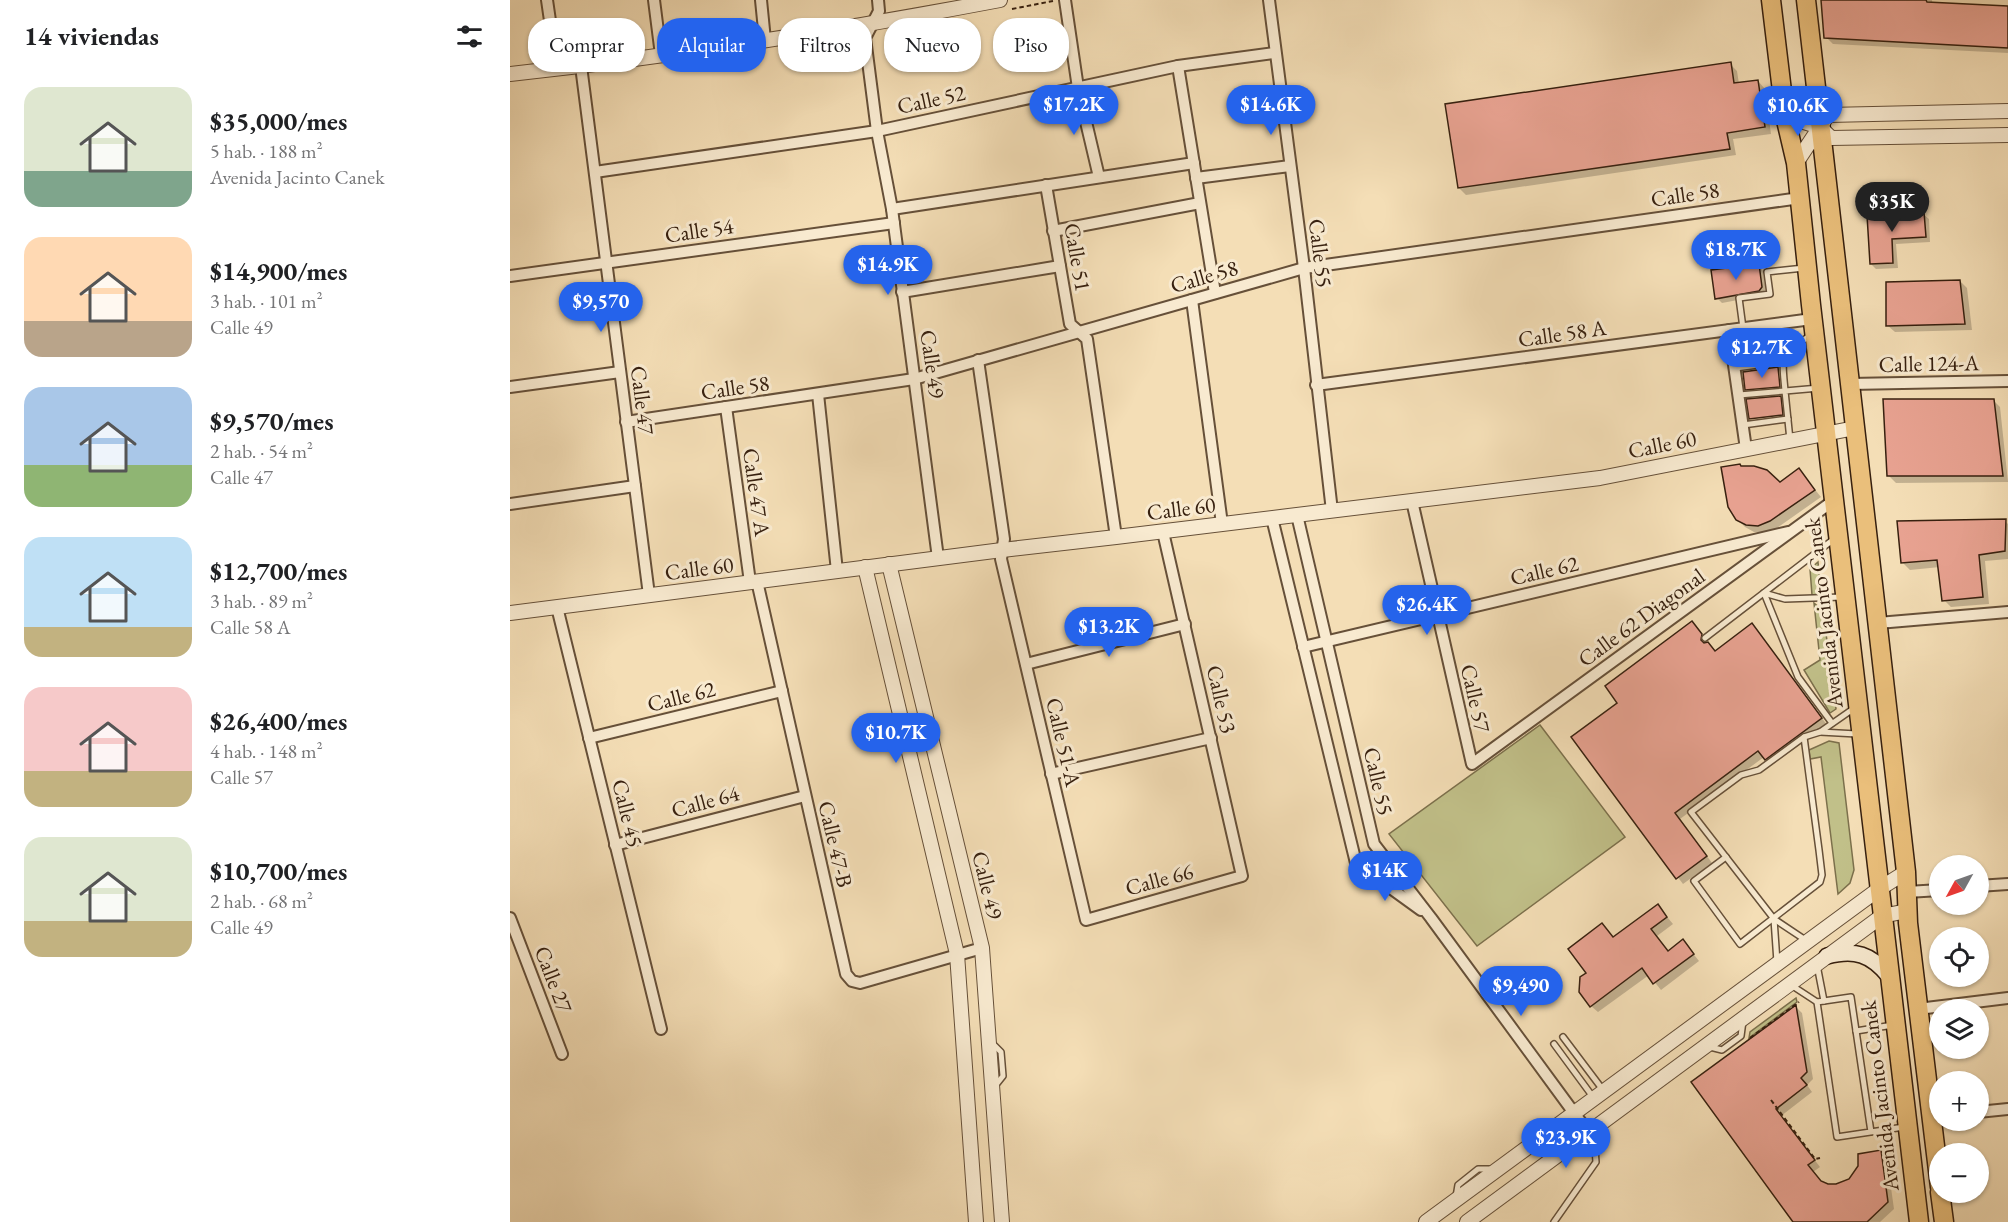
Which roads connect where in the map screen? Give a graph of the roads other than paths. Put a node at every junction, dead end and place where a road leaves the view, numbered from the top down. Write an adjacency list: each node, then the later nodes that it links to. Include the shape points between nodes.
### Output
1 (547, 0): 10 (street)
2 (654, 0): 12 (street)
3 (762, 0): 11 (street)
4 (878, 0): 13 (street, Calle 49, via 879,11)
5 (1000, 0): 13 (street)
6 (1065, 0): 20 (street)
7 (1269, 0): 14 (street, Calle 55)
8 (1771, 0): 22 (main road, Avenida Jacinto Canek)
9 (1806, 0): 23 (main road)
10 (550, 18)
11 (763, 18)
12 (657, 24)
13 (872, 24)
14 (1274, 53): 15 (street, Calle 52); 28 (street, Calle 55)
15 (1178, 66): 20 (street, Calle 52); 26 (street)
16 (529, 72): 19 (street)
17 (582, 72): 29 (street, Calle 47)
18 (869, 72): 24 (street, Calle 49)
19 (510, 74)
20 (1078, 88): 24 (street, Calle 52); 30 (street)
21 (2008, 111): 23 (street, via 1828,115)
22 (1785, 116): 23 (street); 27 (main road, Avenida Jacinto Canek)
23 (1820, 127): 25 (street, via 1831,138); 27 (street); 56 (main road)
24 (877, 131): 29 (street, Calle 52); 35 (street, Calle 49)
25 (2008, 135)
26 (1194, 163): 30 (street); 31 (street)
27 (1796, 163): 33 (main road, Avenida Jacinto Canek)
28 (1290, 166): 31 (street); 40 (street, Calle 55)
29 (595, 172): 38 (street, Calle 47)
30 (1099, 177): 32 (street)
31 (1196, 178): 34 (street)
32 (1046, 185): 35 (street); 37 (street, Calle 51)
33 (1800, 198): 40 (street, Calle 58); 41 (main road, Avenida Jacinto Canek)
34 (1200, 203): 37 (street); 44 (street)
35 (892, 209): 36 (street, Calle 49)
36 (894, 223): 38 (street, Calle 54); 43 (street, Calle 49)
37 (1053, 231): 39 (street, Calle 51)
38 (606, 263): 42 (street, Calle 54); 53 (street, Calle 47)
39 (1060, 266): 43 (street); 49 (street, Calle 51, via 1070,324)
40 (1304, 268): 44 (street, Calle 58); 57 (street, Calle 55)
41 (1808, 268): 46 (main road, Avenida Jacinto Canek); 47 (lane, via 1767,272 1770,294 1739,298)
42 (510, 276)
43 (902, 292): 54 (street, Calle 49)
44 (1215, 293): 45 (street, Calle 58)
45 (1192, 300): 49 (street, Calle 58); 78 (street)
46 (1813, 326): 47 (street, Calle 58 A); 51 (lane); 59 (main road, Avenida Jacinto Canek)
47 (1743, 328): 48 (street, Calle 58 A)
48 (1729, 330): 52 (street); 57 (street, Calle 58 A)
49 (1079, 332): 50 (street, Calle 58); 82 (street, via 1087,339)
50 (978, 360): 54 (street, Calle 58); 83 (street, Calle 51-A, via 1004,539)
51 (1782, 362): 52 (lane); 60 (lane)
52 (1734, 368): 62 (street)
53 (620, 372): 58 (street); 65 (street, Calle 47)
54 (914, 379): 61 (street, Calle 58); 84 (street, Calle 49)
55 (2008, 381): 56 (street, Calle 124-A)
56 (1850, 384): 67 (main road)
57 (1316, 385): 75 (street, Calle 55)
58 (510, 387)
59 (1821, 387): 60 (lane); 68 (main road, Avenida Jacinto Canek)
60 (1785, 391): 62 (lane); 64 (lane)
61 (818, 394): 63 (street, Calle 58); 87 (street)
62 (1739, 395): 66 (street)
63 (726, 407): 65 (street, Calle 58); 88 (street, Calle 47 A)
64 (1788, 419): 66 (lane); 69 (lane)
65 (626, 422): 71 (street, Calle 47)
66 (1743, 424): 70 (street)
67 (1855, 428): 68 (street, Calle 60); 96 (main road)
68 (1826, 433): 69 (street, Calle 60); 73 (main road, Avenida Jacinto Canek)
69 (1790, 440): 70 (street, Calle 60)
70 (1746, 449): 72 (street, Calle 60, via 1599,478)
71 (635, 486): 74 (street); 90 (street, Calle 47)
72 (1412, 501): 75 (street, Calle 60); 95 (street, Calle 57)
73 (1833, 501): 79 (street, Calle 62 Diagonal); 81 (main road, Avenida Jacinto Canek)
74 (510, 504)
75 (1332, 511): 76 (street, Calle 60)
76 (1297, 515): 77 (street, Calle 60); 99 (street, Calle 55)
77 (1272, 518): 78 (street, Calle 60); 100 (street, Calle 55)
78 (1222, 524): 80 (street, Calle 60)
79 (1794, 530): 95 (street, Calle 62); 112 (street, Calle 62 Diagonal)
80 (1163, 532): 82 (street, Calle 60); 97 (street, Calle 53)
81 (1838, 536): 89 (lane); 91 (main road, Avenida Jacinto Canek)
82 (1116, 537): 83 (street, Calle 60)
83 (1002, 549): 84 (street, Calle 60); 101 (street, Calle 51-A, via 1001,559)
84 (938, 558): 85 (street, Calle 60)
85 (889, 564): 86 (street, Calle 60); 110 (street, Calle 49)
86 (865, 567): 87 (street, Calle 60); 111 (street, Calle 49)
87 (837, 571): 88 (street, Calle 60)
88 (753, 582): 90 (street, Calle 60); 102 (street, Calle 47-B)
89 (1764, 593): 91 (lane, via 1785,599); 98 (lane); 104 (lane, via 1798,677)
90 (649, 595): 92 (street, Calle 60)
91 (1845, 597): 103 (main road, Avenida Jacinto Canek)
92 (557, 607): 93 (street, Calle 60); 108 (street, Calle 45)
93 (510, 613)
94 (2008, 613): 96 (street)
95 (1437, 615): 99 (street, Calle 62); 112 (street, Calle 57)
96 (1878, 623): 117 (main road)
97 (1185, 624): 101 (street); 109 (street, Calle 53)
98 (1705, 638)
99 (1327, 641): 100 (street, Calle 62); 127 (street, Calle 55, via 1374,844)
100 (1304, 647): 127 (street, Calle 55, via 1356,864)
101 (1026, 664): 113 (street, Calle 51-A)
102 (782, 691): 108 (street, Calle 62); 114 (street, Calle 47-B)
103 (1858, 706): 104 (lane); 106 (main road, Avenida Jacinto Canek)
104 (1832, 723): 105 (lane)
105 (1820, 732): 106 (lane); 107 (lane)
106 (1862, 735): 121 (main road, Avenida Jacinto Canek)
107 (1804, 737): 116 (lane, via 1760,770 1741,775 1691,812); 128 (lane, via 1822,875 1820,882)
108 (589, 738): 115 (street, Calle 45)
109 (1211, 738): 113 (street); 118 (street, Calle 53)
110 (932, 743): 111 (street); 131 (street, Calle 49)
111 (908, 748): 132 (street, Calle 49)
112 (1472, 764)
113 (1052, 774): 129 (street, Calle 51-A)
114 (805, 796): 115 (street, Calle 64); 132 (street, Calle 47-B, via 846,974 852,981 860,983)
115 (615, 845): 141 (street, Calle 45)
116 (1726, 857): 128 (lane); 128 (lane, via 1694,881 1740,944)
117 (1906, 872): 121 (street); 123 (main road)
118 (1242, 876): 129 (street, Calle 66)
119 (2008, 884): 120 (street)
120 (1989, 885)
121 (1879, 890): 125 (main road, Avenida Jacinto Canek); 130 (street)
122 (1929, 891): 123 (street)
123 (1907, 892): 124 (main road)
124 (1907, 911): 125 (street); 139 (main road)
125 (1882, 916): 133 (street); 135 (main road, Avenida Jacinto Canek)
126 (510, 918): 145 (street, Calle 27)
127 (1431, 918): 150 (street)
128 (1774, 919): 130 (lane); 134 (lane)
129 (1086, 920)
130 (1808, 942): 134 (street)
131 (982, 948): 132 (street); 156 (street, Calle 49)
132 (957, 954): 155 (street, Calle 49)
133 (1822, 960): 135 (main road, via 1850,952 1876,961); 136 (street); 138 (lane)
134 (1778, 964): 147 (street)
135 (1889, 976): 140 (main road, Avenida Jacinto Canek)
136 (1789, 984): 138 (lane); 152 (street)
137 (2008, 998): 139 (street)
138 (1820, 1002): 142 (lane, via 1851,998); 153 (lane, via 1837,1137)
139 (1918, 1009): 146 (main road)
140 (1895, 1025): 142 (lane); 151 (main road, Avenida Jacinto Canek)
141 (661, 1029)
142 (1856, 1031): 153 (lane)
143 (1563, 1037): 147 (lane)
144 (1554, 1044): 147 (lane)
145 (562, 1054)
146 (1929, 1078)
147 (1599, 1095): 150 (street)
148 (2008, 1109): 149 (street)
149 (1989, 1111)
150 (1575, 1113): 152 (street); 157 (street)
151 (1907, 1127): 153 (lane); 160 (main road, Avenida Jacinto Canek)
152 (1588, 1132): 158 (street); 159 (lane, via 1596,1162)
153 (1871, 1132)
154 (1941, 1203): 161 (main road)
155 (976, 1219): 156 (street)
156 (1002, 1219)
157 (1426, 1222)
158 (1467, 1222)
159 (1554, 1222)
160 (1918, 1222)
161 (1944, 1222)

